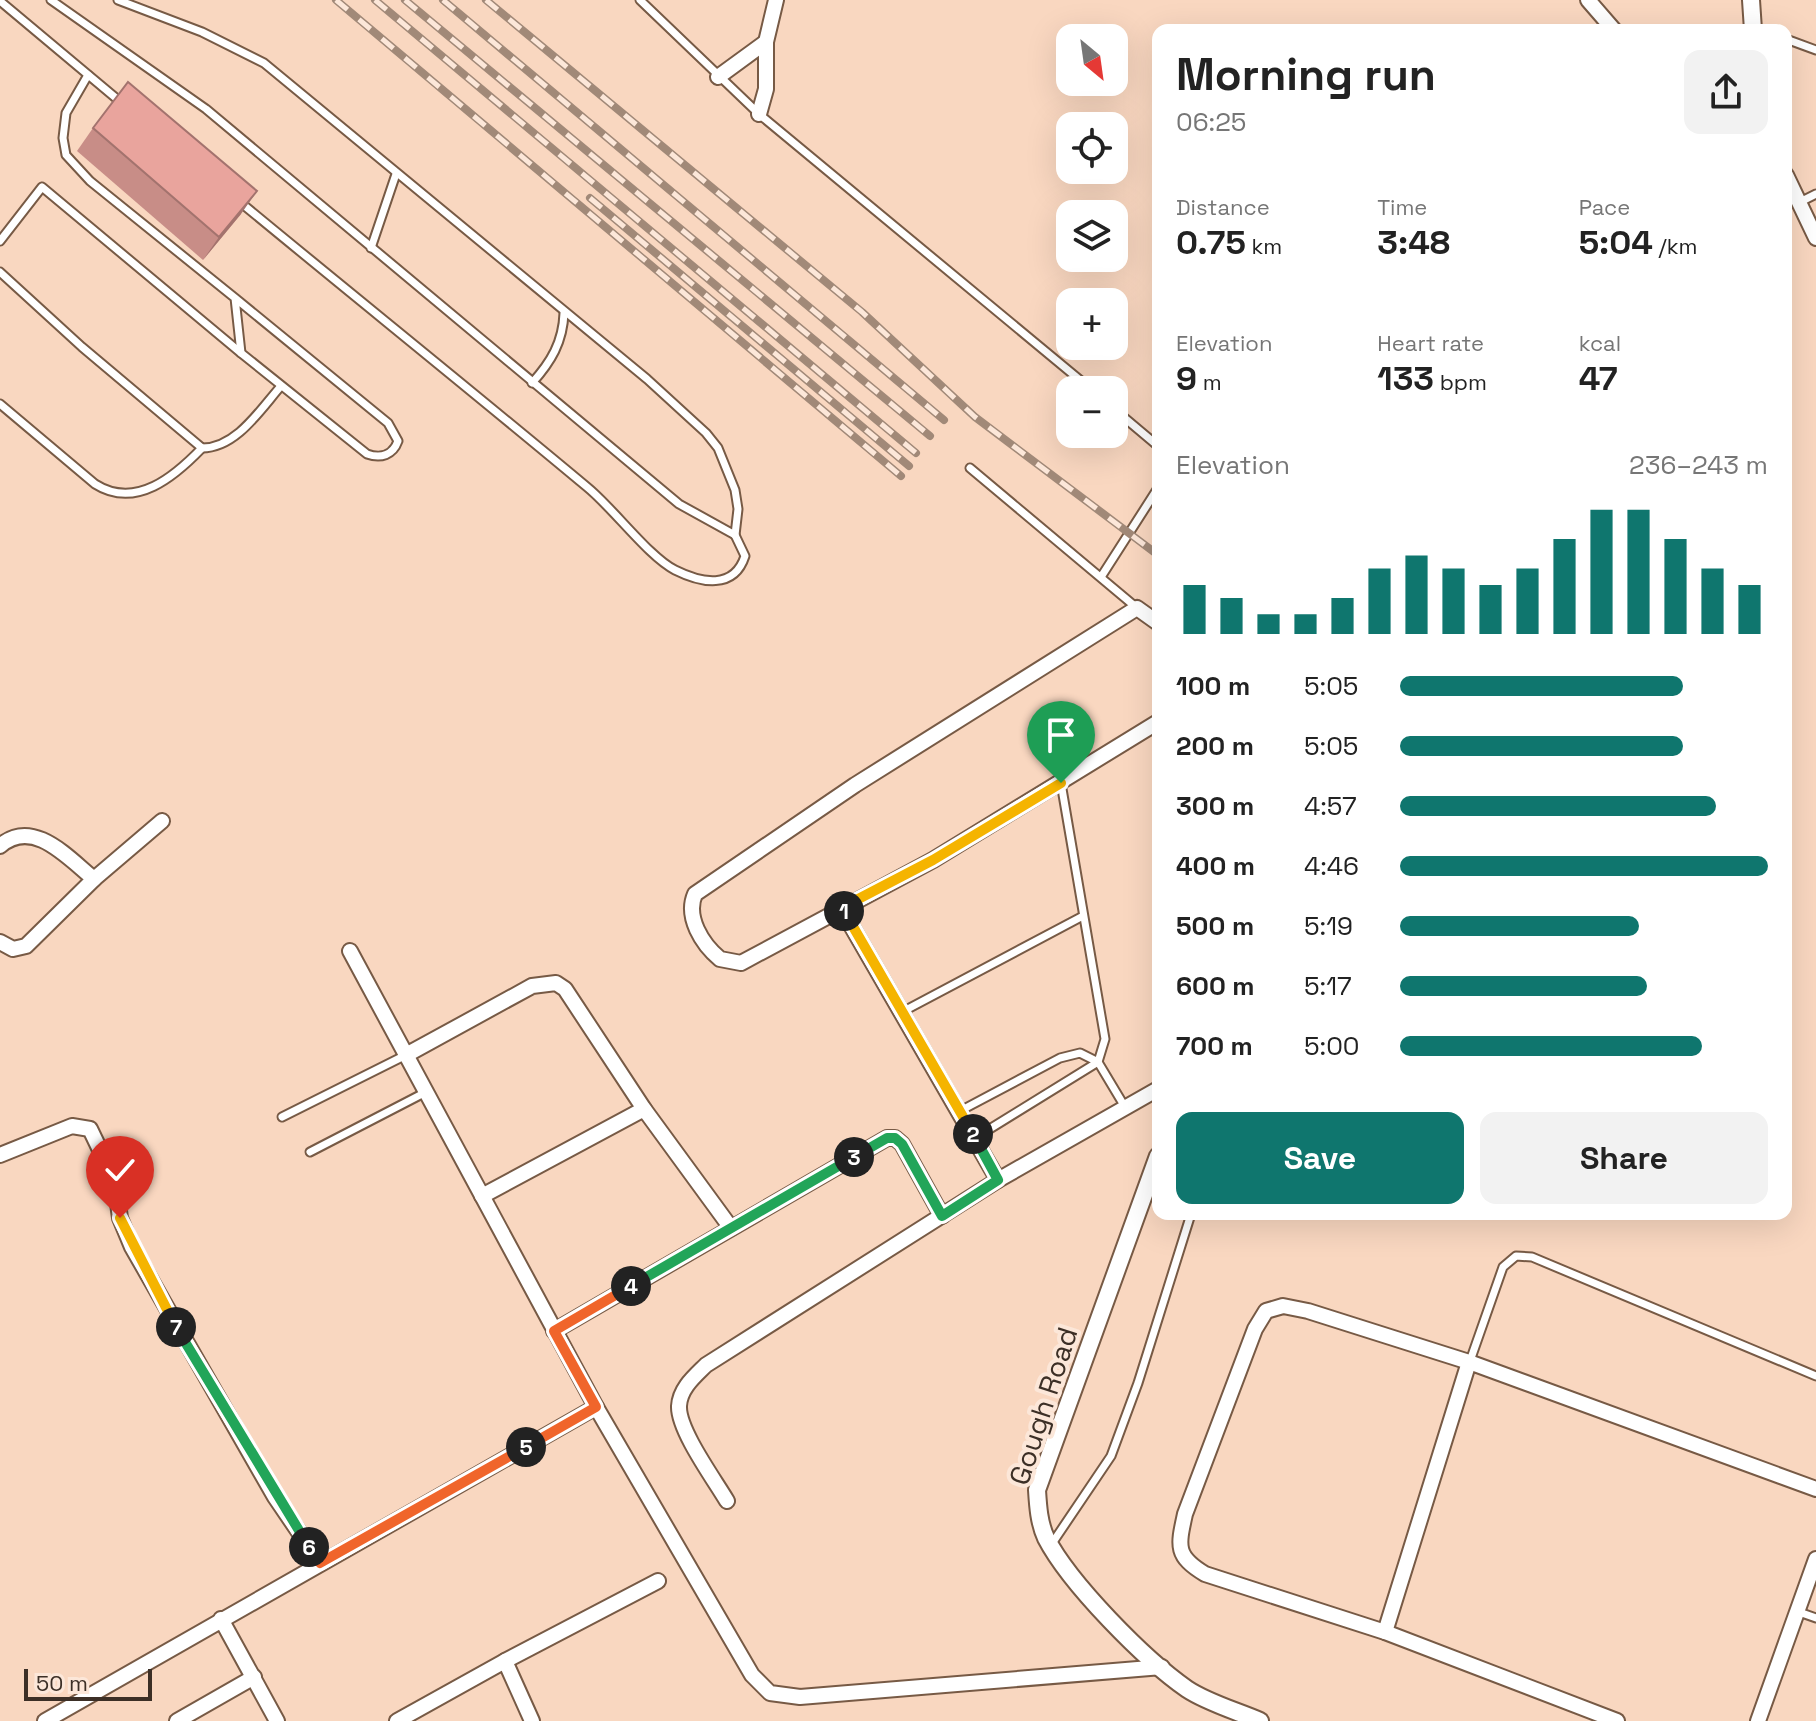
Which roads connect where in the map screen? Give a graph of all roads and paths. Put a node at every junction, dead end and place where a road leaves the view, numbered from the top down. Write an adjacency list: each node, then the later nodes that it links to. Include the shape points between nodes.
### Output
1 (51, 0): 24 (lane, via 206,109)
2 (118, 0): 17 (lane, via 252,55)
3 (640, 0): 14 (lane)
4 (776, 0): 11 (street)
5 (1588, 0): 8 (street)
6 (1751, 0): 9 (street)
7 (0, 1): 13 (lane)
8 (1609, 24)
9 (1755, 24)
10 (1792, 41): 12 (lane)
11 (766, 42): 14 (street); 15 (street, via 766,89)
12 (1816, 50)
13 (88, 75): 16 (lane); 26 (lane, via 66,113 66,155 90,181)
14 (718, 77): 15 (lane)
15 (759, 114): 29 (lane)
16 (136, 115)
17 (396, 174): 24 (lane); 27 (lane)
18 (1792, 187): 21 (street)
19 (1816, 194): 21 (lane)
20 (233, 195): 38 (lane, via 590,490 660,561 694,578 724,581 745,556)
21 (1799, 202): 22 (street)
22 (1816, 238)
23 (0, 241): 28 (lane, via 42,187)
24 (371, 248): 30 (lane)
25 (0, 272): 35 (lane)
26 (235, 298): 28 (lane); 31 (lane, via 388,423 397,436 396,447 380,457 367,454)
27 (564, 313): 30 (lane, via 561,339); 38 (lane, via 647,379 712,441 735,490)
28 (241, 353): 31 (lane)
29 (1075, 376)
30 (532, 383): 38 (lane, via 679,504)
31 (281, 386): 35 (lane, via 228,442)
32 (0, 404): 35 (lane, via 95,484 113,493 160,484)
33 (1128, 421): 34 (lane)
34 (1152, 441)
35 (202, 448)
36 (970, 468): 39 (lane)
37 (1152, 497): 39 (lane)
38 (735, 535)
39 (1101, 577): 40 (lane)
40 (1137, 608): 41 (street); 47 (street, via 855,785 705,886 690,906 710,951 741,963)
41 (1152, 619)
42 (1152, 726): 43 (street)
43 (1061, 783): 47 (street); 48 (lane)
44 (162, 821): 46 (street)
45 (0, 846): 46 (street, via 16,836 33,835)
46 (94, 879): 49 (street, via 26,946 13,949)
47 (841, 908): 51 (street)
48 (1083, 916): 51 (lane); 53 (lane, via 1105,1039)
49 (0, 942)
50 (350, 951): 52 (street)
51 (902, 1012): 58 (street)
52 (406, 1055): 54 (street); 57 (street, via 532,986 556,983); 59 (lane)
53 (1098, 1062): 56 (lane); 58 (lane, via 1080,1053 1068,1054); 60 (lane)
54 (426, 1092): 61 (lane); 65 (street)
55 (1152, 1092): 56 (street)
56 (1125, 1107): 64 (street)
57 (644, 1109): 65 (street); 68 (street)
58 (960, 1111): 60 (street)
59 (282, 1117)
60 (975, 1138): 64 (street)
61 (310, 1152)
62 (0, 1155): 77 (street, via 72,1126 90,1129 115,1181 120,1218 132,1247 275,1497)
63 (1152, 1173): 75 (street, Gough Road, via 1037,1490 1040,1522)
64 (998, 1180): 66 (street)
65 (482, 1196): 69 (street)
66 (942, 1216): 68 (street, via 895,1138 877,1143); 74 (street, via 706,1365 686,1386 680,1420)
67 (1189, 1220): 75 (lane, via 1111,1456)
68 (731, 1228): 69 (street)
69 (554, 1331): 72 (street)
70 (1469, 1362): 71 (lane, via 1503,1267 1516,1256 1532,1257); 73 (street); 82 (street); 82 (street, via 1308,1311 1283,1306 1266,1311 1185,1514 1181,1554 1205,1574)
71 (1816, 1376)
72 (596, 1407): 77 (street); 84 (street, via 752,1675 770,1693 800,1697)
73 (1816, 1489)
74 (727, 1501)
75 (1051, 1545): 84 (street, Gough Road, via 1096,1606)
76 (1816, 1559): 79 (street)
77 (320, 1563): 81 (street)
78 (658, 1581): 83 (street)
79 (1799, 1612): 80 (lane); 93 (street)
80 (1816, 1618)
81 (221, 1619): 85 (street); 86 (street)
82 (1385, 1632): 92 (street)
83 (505, 1661): 89 (street); 90 (street)
84 (1162, 1667): 91 (street, Gough Road, via 1188,1689)
85 (254, 1677): 87 (street); 88 (street)
86 (55, 1719)
87 (177, 1721)
88 (277, 1721)
89 (397, 1721)
90 (532, 1721)
91 (1260, 1721)
92 (1617, 1721)
93 (1758, 1721)

